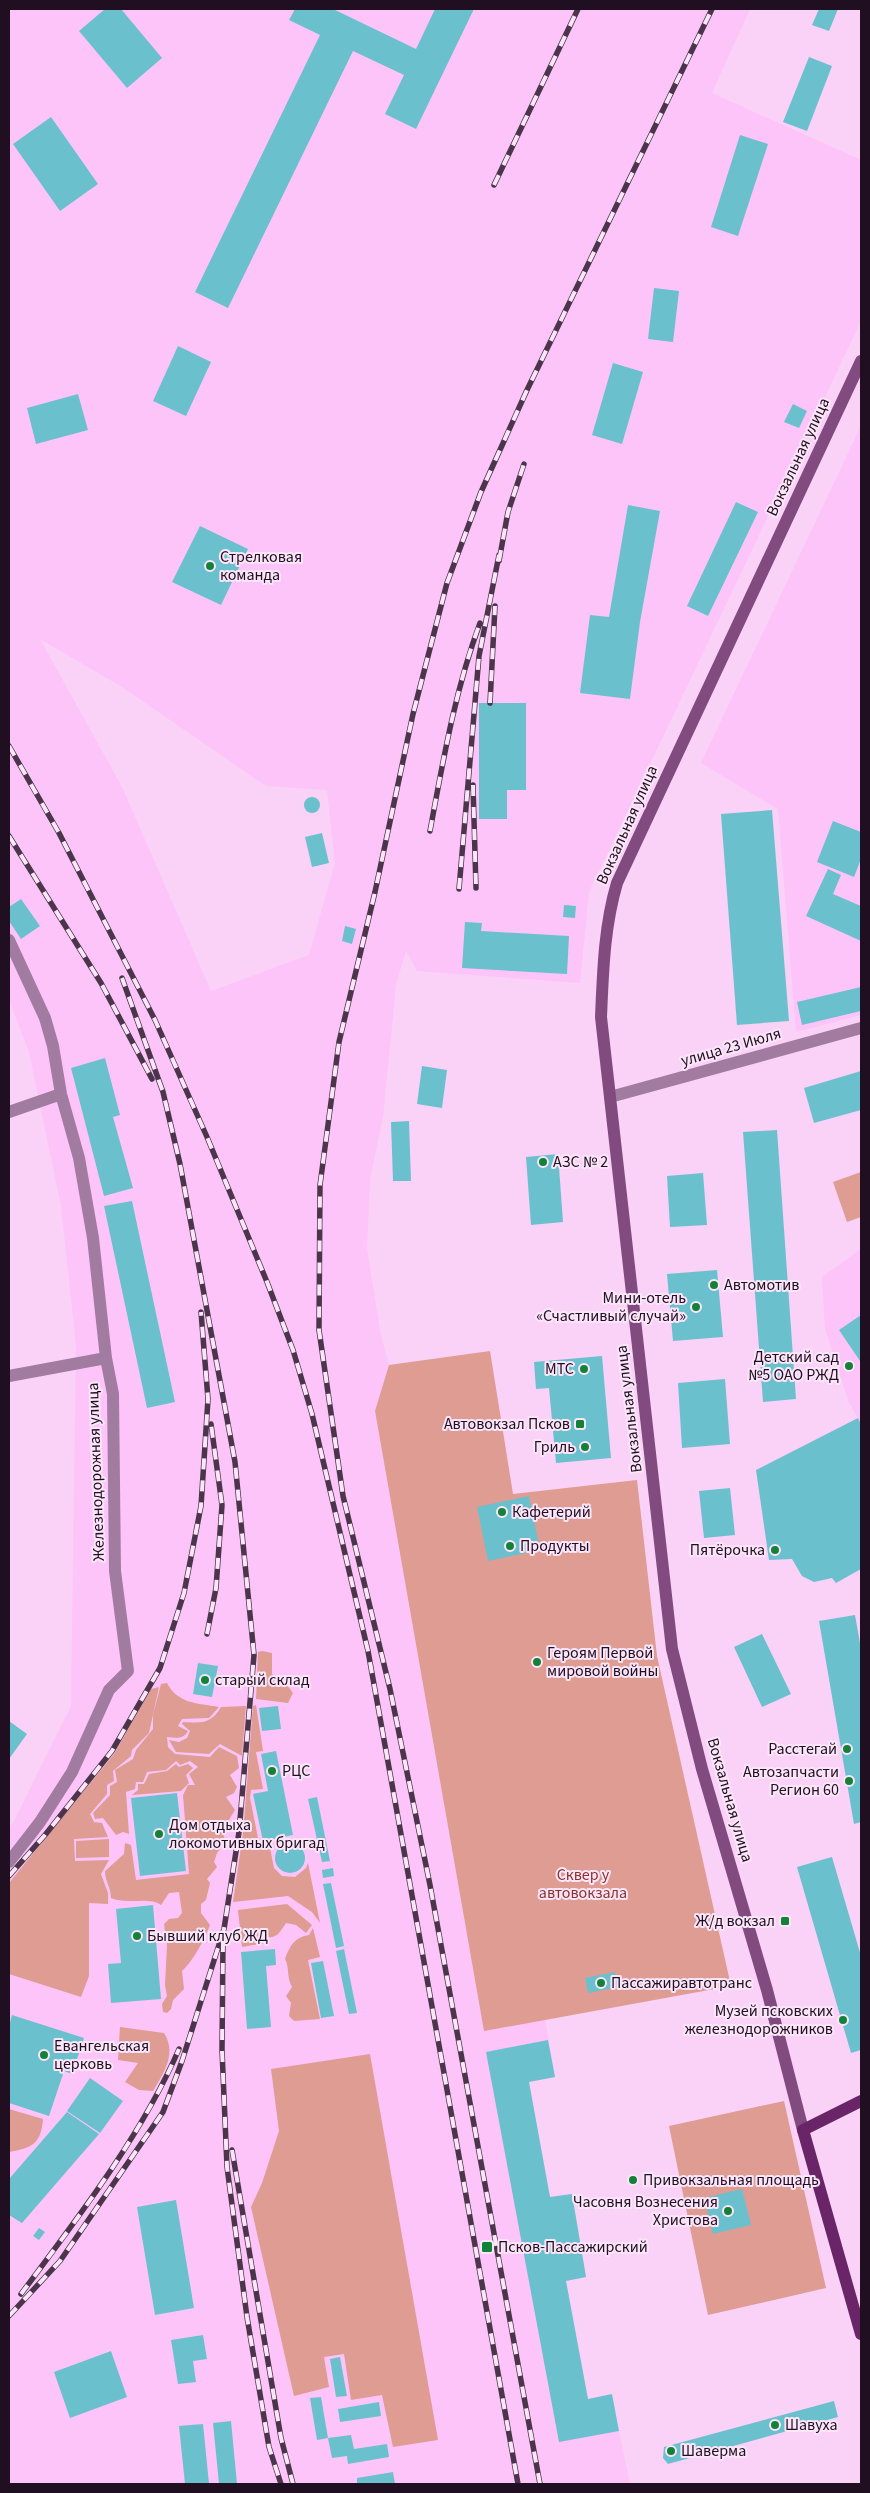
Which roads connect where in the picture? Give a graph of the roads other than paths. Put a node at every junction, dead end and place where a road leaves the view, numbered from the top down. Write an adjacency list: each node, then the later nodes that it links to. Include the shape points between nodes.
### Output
1 (861, 361): 5 (main road, Вокзальная улица, via 617,883 604,944 601,1017)
2 (9, 940): 4 (street, Железнодорожная улица, via 45,1018)
3 (861, 1028): 5 (street, улица 23 Июля)
4 (61, 1094): 6 (street); 7 (street, Железнодорожная улица, via 79,1158 92,1229)
5 (610, 1097): 11 (main road, Вокзальная улица, via 672,1649 702,1769 764,1981)
6 (9, 1112)
7 (106, 1358): 8 (street); 9 (street, Железнодорожная улица, via 113,1394 115,1571 128,1672 109,1690 72,1772)
8 (9, 1376)
9 (9, 1862)
10 (861, 2101): 11 (main road)
11 (803, 2130): 12 (main road, Вокзальная улица)
12 (861, 2334)

